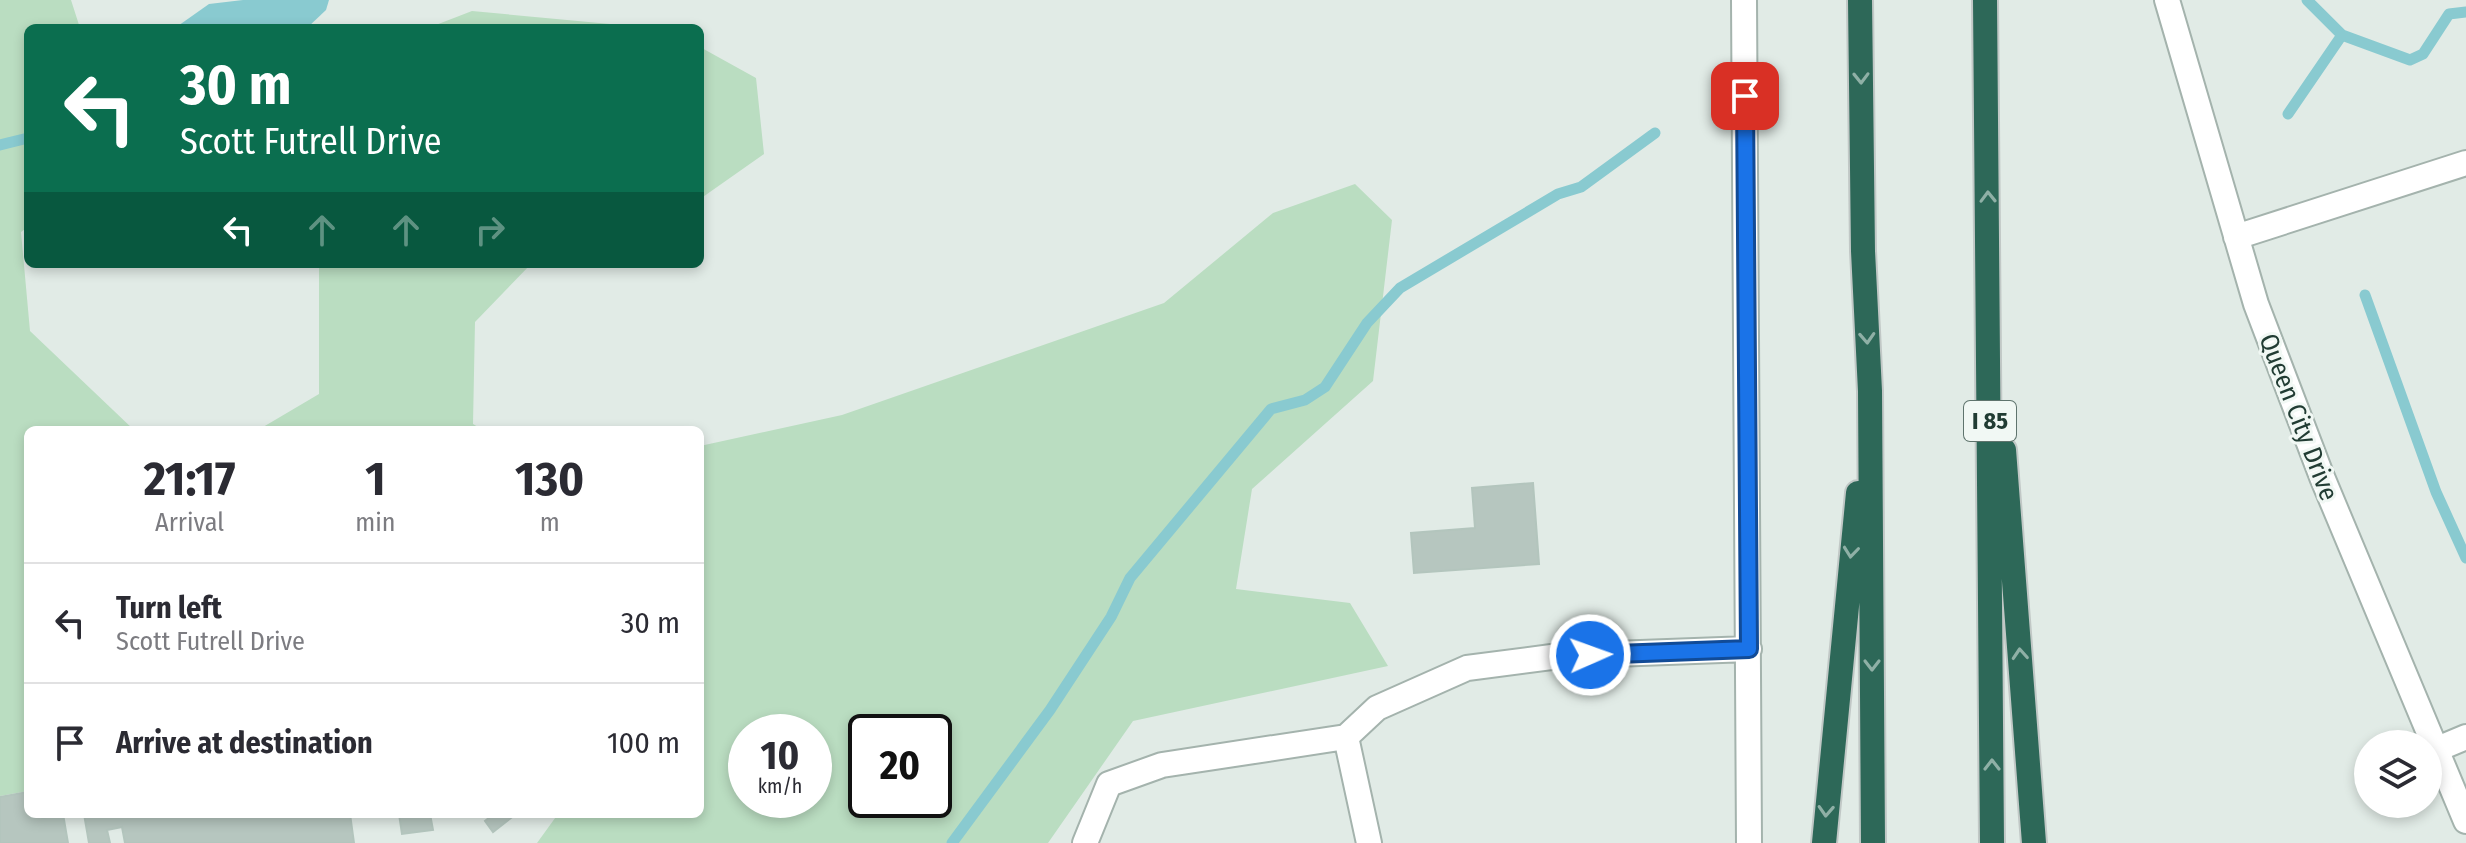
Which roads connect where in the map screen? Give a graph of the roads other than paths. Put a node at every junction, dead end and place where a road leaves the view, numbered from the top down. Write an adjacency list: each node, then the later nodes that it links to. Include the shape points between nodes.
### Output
1 (1744, 0): 9 (street)
2 (1860, 0): 8 (highway, one-way to 8)
3 (1985, 0): 6 (highway, I 85, one-way to 3)
4 (2167, 0): 7 (street, Queen City Drive)
5 (2466, 163): 7 (street)
6 (1988, 232): 21 (highway, I 85, one-way to 6); 22 (highway, one-way to 6)
7 (2236, 237): 10 (street, Queen City Drive, via 2322,477)
8 (1870, 391): 19 (highway, one-way to 19); 20 (highway, one-way to 20)
9 (1749, 649): 11 (street, via 1559,656 1467,668 1377,708); 18 (street)
10 (2427, 730)
11 (1346, 737): 16 (street, via 1162,765 1109,784); 17 (street)
12 (2466, 737): 13 (street)
13 (2442, 747)
14 (2442, 766): 15 (street, Queen City Drive)
15 (2466, 821)
16 (1085, 843)
17 (1369, 843)
18 (1749, 843)
19 (1824, 843)
20 (1873, 843)
21 (1992, 843)
22 (2034, 843)

